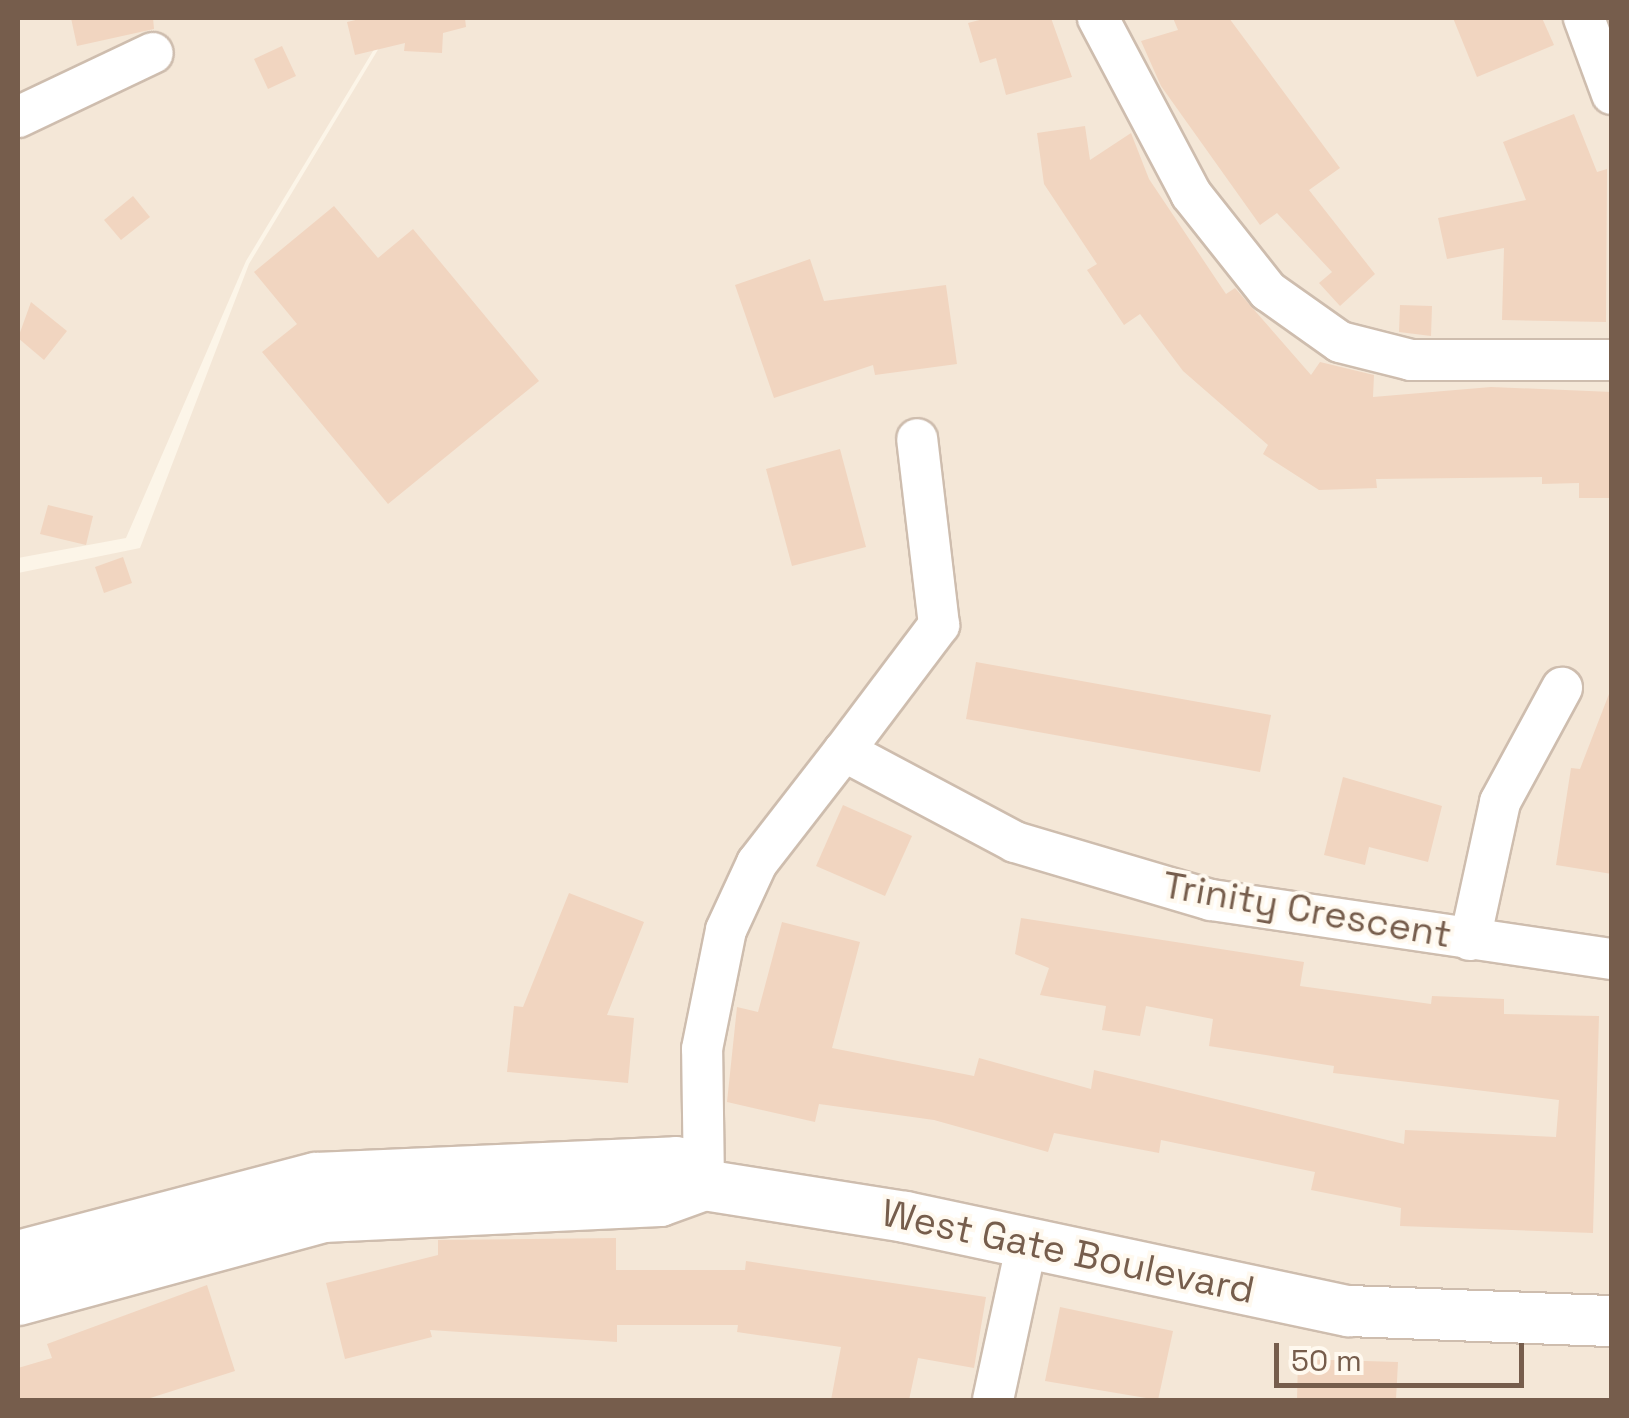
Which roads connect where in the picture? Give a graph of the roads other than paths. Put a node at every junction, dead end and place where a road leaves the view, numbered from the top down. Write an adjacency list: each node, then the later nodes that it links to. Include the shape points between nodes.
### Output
1 (1098, 18): 6 (street, via 1190,194 1268,290 1340,342 1411,360)
2 (1584, 18): 4 (street)
3 (152, 53): 5 (street)
4 (1612, 94)
5 (18, 117)
6 (1612, 360)
7 (917, 439): 9 (street, via 939,625)
8 (1562, 688): 10 (street, via 1500,802)
9 (844, 751): 10 (street, Trinity Crescent, via 1015,842 1211,900); 12 (street, via 757,863 726,930 702,1049)
10 (1470, 940): 11 (street, Trinity Crescent)
11 (1612, 959)
12 (704, 1185): 13 (street, West Gate Boulevard); 14 (street, West Gate Boulevard, via 676,1162 408,1168 228,1195); 15 (street, West Gate Boulevard, via 660,1201 324,1218)
13 (1028, 1242): 16 (street, West Gate Boulevard, via 1350,1311); 17 (street)
14 (18, 1256)
15 (18, 1300)
16 (1612, 1322)
17 (994, 1400)

